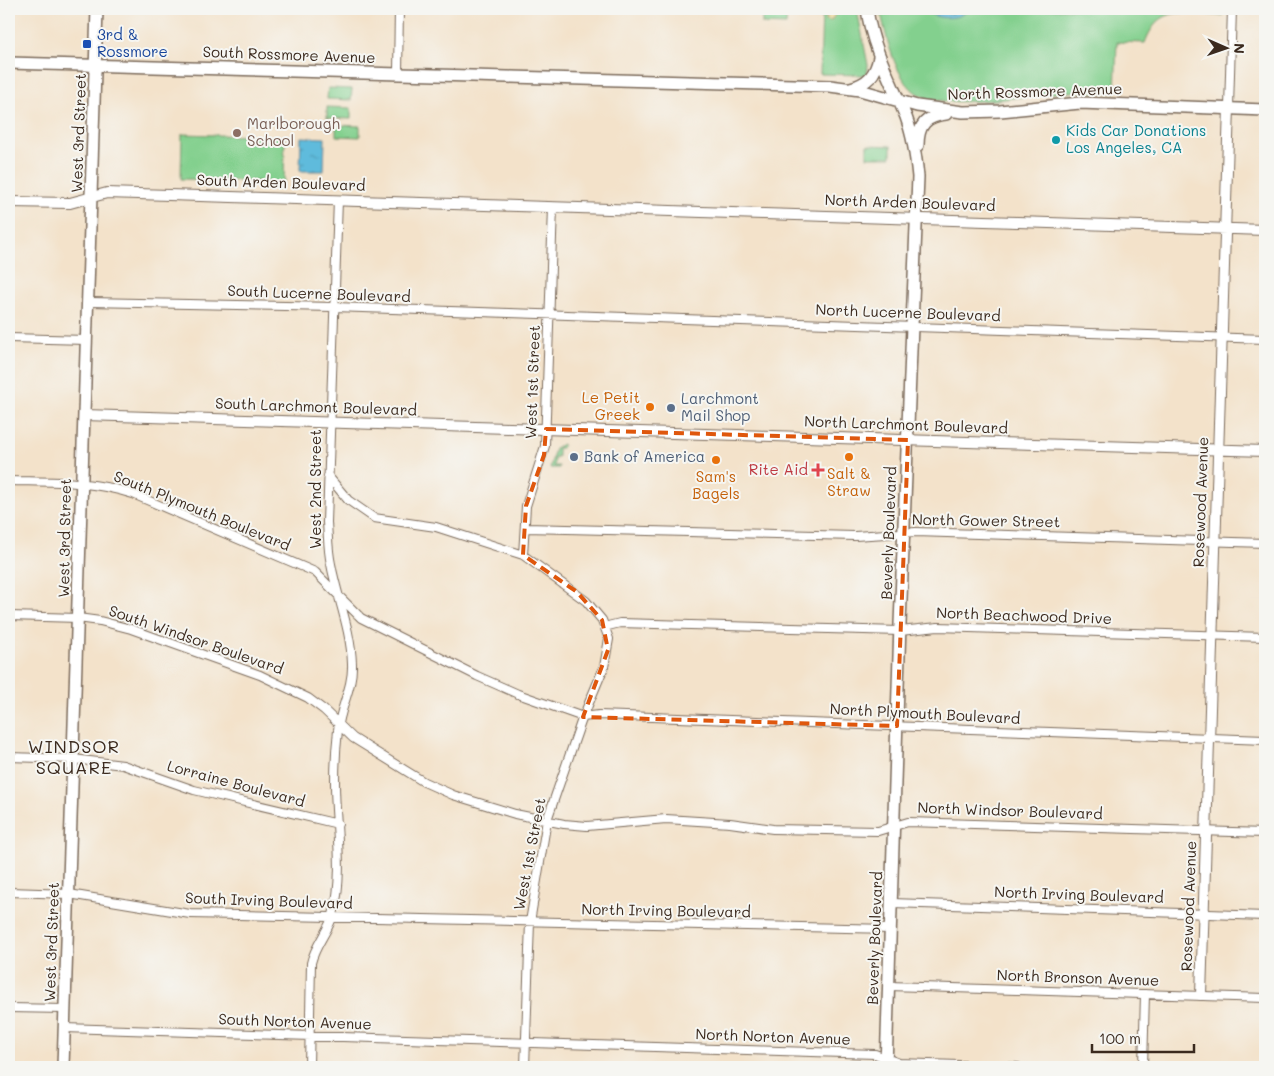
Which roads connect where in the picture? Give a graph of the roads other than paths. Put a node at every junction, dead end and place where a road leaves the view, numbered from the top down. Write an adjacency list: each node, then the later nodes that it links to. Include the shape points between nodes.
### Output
1 (97, 9): 7 (main road, West 3rd Street)
2 (400, 9): 8 (street)
3 (867, 9): 5 (main road, Beverly Boulevard)
4 (1232, 9): 12 (street, Rosewood Avenue)
5 (879, 58): 10 (main road, via 870,78); 11 (main road, Beverly Boulevard)
6 (9, 63): 7 (main road, South Rossmore Avenue)
7 (96, 65): 8 (main road, South Rossmore Avenue); 16 (main road, West 3rd Street)
8 (398, 74): 9 (main road, South Rossmore Avenue)
9 (569, 78): 10 (main road, North Rossmore Avenue)
10 (850, 88): 11 (main road, North Rossmore Avenue)
11 (898, 101): 14 (main road, North Rossmore Avenue); 15 (main road, Beverly Boulevard, via 912,137)
12 (1229, 107): 13 (main road, North Rossmore Avenue); 14 (main road, North Rossmore Avenue, via 1080,103); 21 (street, Rosewood Avenue)
13 (1265, 110)
14 (963, 112): 15 (main road, via 932,116 922,124 918,137)
15 (918, 177): 20 (main road, Beverly Boulevard)
16 (92, 198): 17 (street, South Arden Boulevard, via 107,193); 18 (street, South Arden Boulevard, via 70,203); 23 (main road, West 3rd Street)
17 (338, 200): 19 (street, South Arden Boulevard); 24 (street, West 2nd Street)
18 (9, 202)
19 (553, 207): 20 (street, North Arden Boulevard); 25 (street, West 1st Street)
20 (916, 218): 21 (street, North Arden Boulevard); 26 (main road, Beverly Boulevard)
21 (1225, 229): 22 (street, North Arden Boulevard); 27 (street, Rosewood Avenue)
22 (1265, 230)
23 (89, 302): 24 (street, South Lucerne Boulevard); 30 (main road, West 3rd Street)
24 (334, 307): 25 (street, South Lucerne Boulevard); 32 (street, West 2nd Street)
25 (549, 315): 26 (street, North Lucerne Boulevard); 33 (street, West 1st Street)
26 (912, 327): 27 (street, North Lucerne Boulevard); 34 (main road, Beverly Boulevard)
27 (1222, 337): 29 (street, North Lucerne Boulevard); 35 (street, Rosewood Avenue)
28 (9, 338): 30 (street)
29 (1265, 339)
30 (87, 340): 31 (main road, West 3rd Street)
31 (84, 416): 32 (street, South Larchmont Boulevard); 39 (main road, West 3rd Street)
32 (330, 422): 33 (street, South Larchmont Boulevard); 37 (street, West 2nd Street)
33 (546, 429): 34 (street, North Larchmont Boulevard); 40 (street, West 1st Street, via 544,455 526,506)
34 (908, 440): 35 (street, North Larchmont Boulevard); 41 (main road, Beverly Boulevard)
35 (1218, 450): 36 (street, North Larchmont Boulevard); 42 (street, Rosewood Avenue)
36 (1265, 451)
37 (328, 476): 44 (street, via 348,500 374,518 436,527); 45 (street, West 2nd Street, via 330,562)
38 (9, 481): 39 (street, South Plymouth Boulevard)
39 (81, 482): 45 (street, South Plymouth Boulevard, via 133,494 315,572); 47 (main road, West 3rd Street)
40 (526, 528): 41 (street, North Gower Street, via 855,536); 44 (street, West 1st Street)
41 (904, 532): 42 (street, North Gower Street); 49 (main road, Beverly Boulevard)
42 (1215, 542): 43 (street, North Gower Street); 50 (street, Rosewood Avenue)
43 (1265, 543)
44 (523, 555): 48 (street, via 577,592 594,609)
45 (338, 595): 52 (street, South Plymouth Boulevard, via 372,624 518,694); 53 (street, West 2nd Street, via 348,631 352,665 350,690)
46 (9, 616): 47 (street, South Windsor Boulevard)
47 (78, 618): 53 (street, South Windsor Boulevard, via 131,629 260,675 308,698); 58 (main road, West 3rd Street)
48 (604, 627): 49 (street, North Beachwood Drive, via 620,623); 52 (street, West 1st Street, via 609,639 608,650)
49 (900, 631): 50 (street, North Beachwood Drive, via 938,626); 54 (main road, Beverly Boulevard)
50 (1212, 636): 51 (street, North Beachwood Drive); 55 (street, Rosewood Avenue)
51 (1265, 637)
52 (583, 717): 54 (street, North Plymouth Boulevard); 59 (street, West 1st Street)
53 (338, 726): 59 (street, South Windsor Boulevard, via 424,782 484,806); 60 (street, West 2nd Street, via 334,784)
54 (897, 726): 55 (street, North Plymouth Boulevard); 61 (main road, Beverly Boulevard)
55 (1209, 738): 56 (street, North Plymouth Boulevard); 62 (street, Rosewood Avenue)
56 (1265, 740)
57 (9, 757): 58 (street, Lorraine Boulevard)
58 (73, 759): 60 (street, Lorraine Boulevard, via 124,765 194,790); 65 (main road, West 3rd Street)
59 (547, 820): 61 (street, North Windsor Boulevard, via 587,826 666,819 773,829 878,831); 70 (street, West 1st Street)
60 (338, 824): 68 (street, West 2nd Street, via 338,874)
61 (894, 826): 62 (street, North Windsor Boulevard, via 908,822); 66 (main road, Beverly Boulevard)
62 (1206, 831): 63 (street, North Windsor Boulevard); 67 (street, Rosewood Avenue)
63 (1265, 833)
64 (9, 892): 65 (street, South Irving Boulevard)
65 (69, 894): 68 (street, South Irving Boulevard, via 190,914); 77 (main road, West 3rd Street)
66 (892, 903): 67 (street, North Irving Boulevard); 71 (main road, Beverly Boulevard)
67 (1204, 914): 69 (street, North Irving Boulevard); 74 (street, Rosewood Avenue)
68 (333, 916): 70 (street, South Irving Boulevard); 79 (street, West 2nd Street, via 314,949 311,963)
69 (1265, 916)
70 (530, 922): 71 (street, North Irving Boulevard); 80 (street, West 1st Street)
71 (891, 929): 72 (main road, Beverly Boulevard)
72 (889, 986): 73 (street, North Bronson Avenue); 81 (main road, Beverly Boulevard)
73 (1146, 994): 74 (street, North Bronson Avenue); 86 (street)
74 (1201, 995): 75 (street, North Bronson Avenue)
75 (1265, 998)
76 (9, 1008): 77 (street)
77 (65, 1009): 78 (main road, West 3rd Street)
78 (64, 1028): 79 (street, South Norton Avenue); 82 (main road, West 3rd Street)
79 (310, 1036): 80 (street, South Norton Avenue); 83 (street, West 2nd Street)
80 (526, 1042): 81 (street, North Norton Avenue, via 875,1054); 84 (street, West 1st Street)
81 (886, 1063): 85 (street, North Norton Avenue)
82 (63, 1067)
83 (309, 1067)
84 (525, 1067)
85 (1018, 1067)
86 (1143, 1067)

